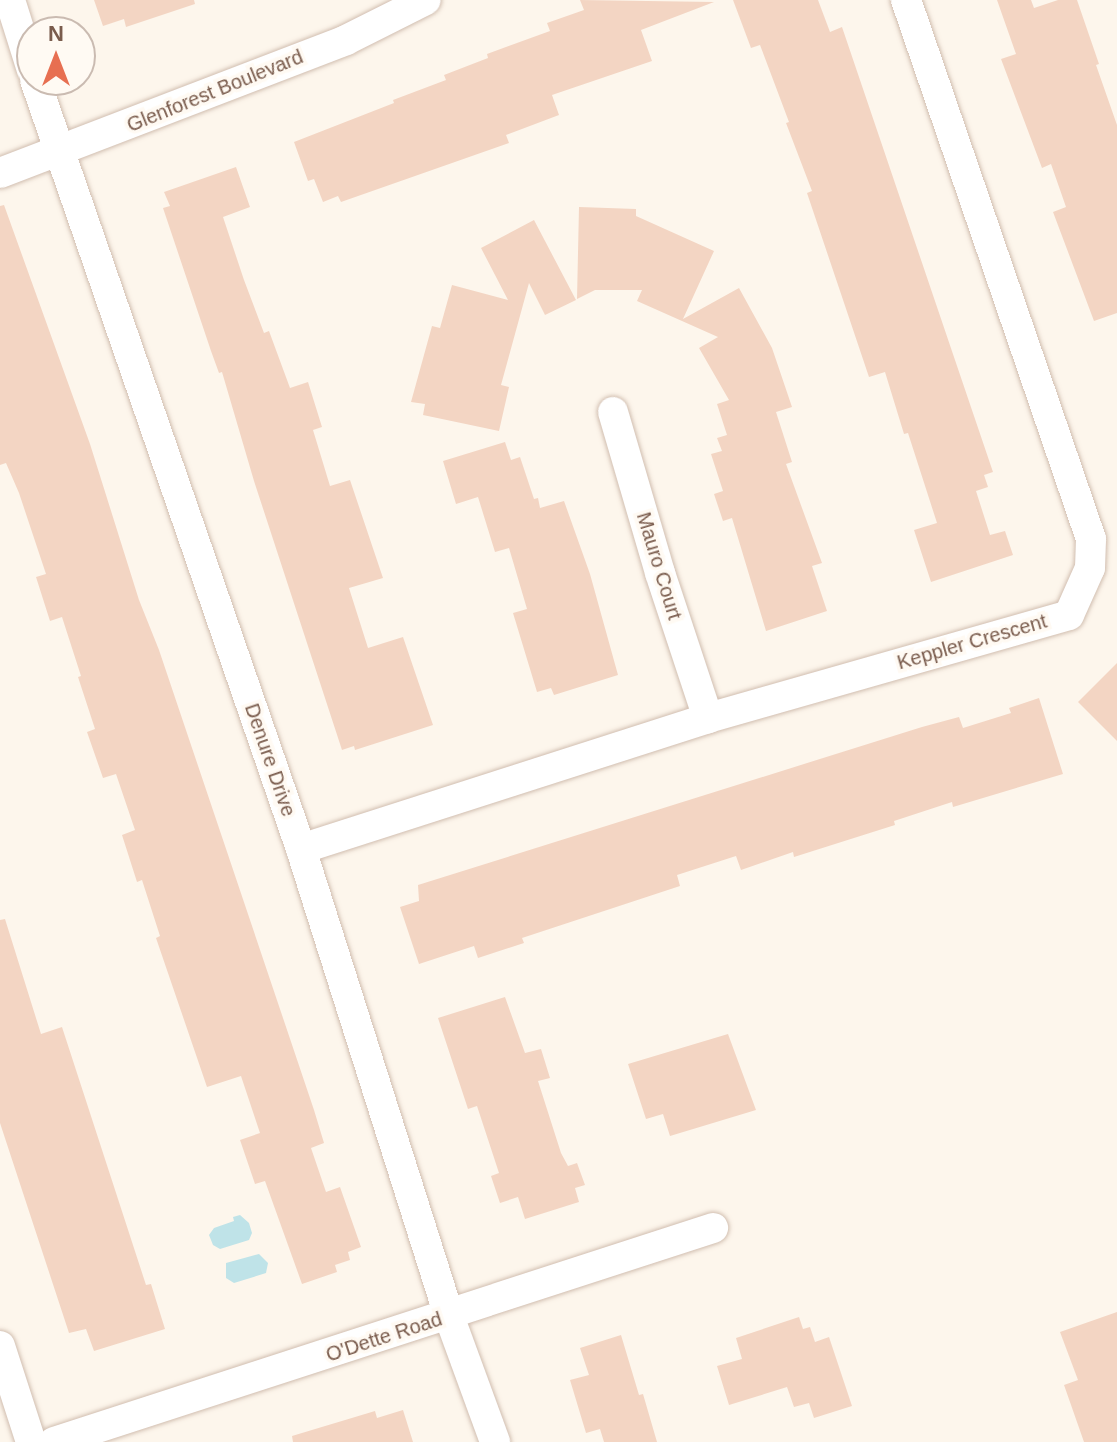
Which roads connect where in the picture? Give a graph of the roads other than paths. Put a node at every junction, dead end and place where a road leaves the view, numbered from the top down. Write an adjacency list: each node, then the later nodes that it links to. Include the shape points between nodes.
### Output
1 (10, 0): 4 (street)
2 (426, 0): 6 (street, Glenforest Boulevard, via 346,40)
3 (906, 0): 9 (street, Keppler Crescent, via 1091,539 1090,568 1069,615)
4 (16, 19)
5 (40, 96): 6 (street, Denure Drive)
6 (58, 153): 7 (street, Glenforest Boulevard); 10 (street, Denure Drive)
7 (0, 173)
8 (613, 412): 9 (street, Mauro Court)
9 (708, 718): 10 (street, Keppler Crescent)
10 (301, 849): 12 (street, Denure Drive)
11 (713, 1228): 12 (street, O'Dette Road)
12 (449, 1316): 15 (street, O'Dette Road); 16 (street, Denure Drive)
13 (0, 1346): 14 (street)
14 (31, 1442)
15 (54, 1442)
16 (495, 1442)

